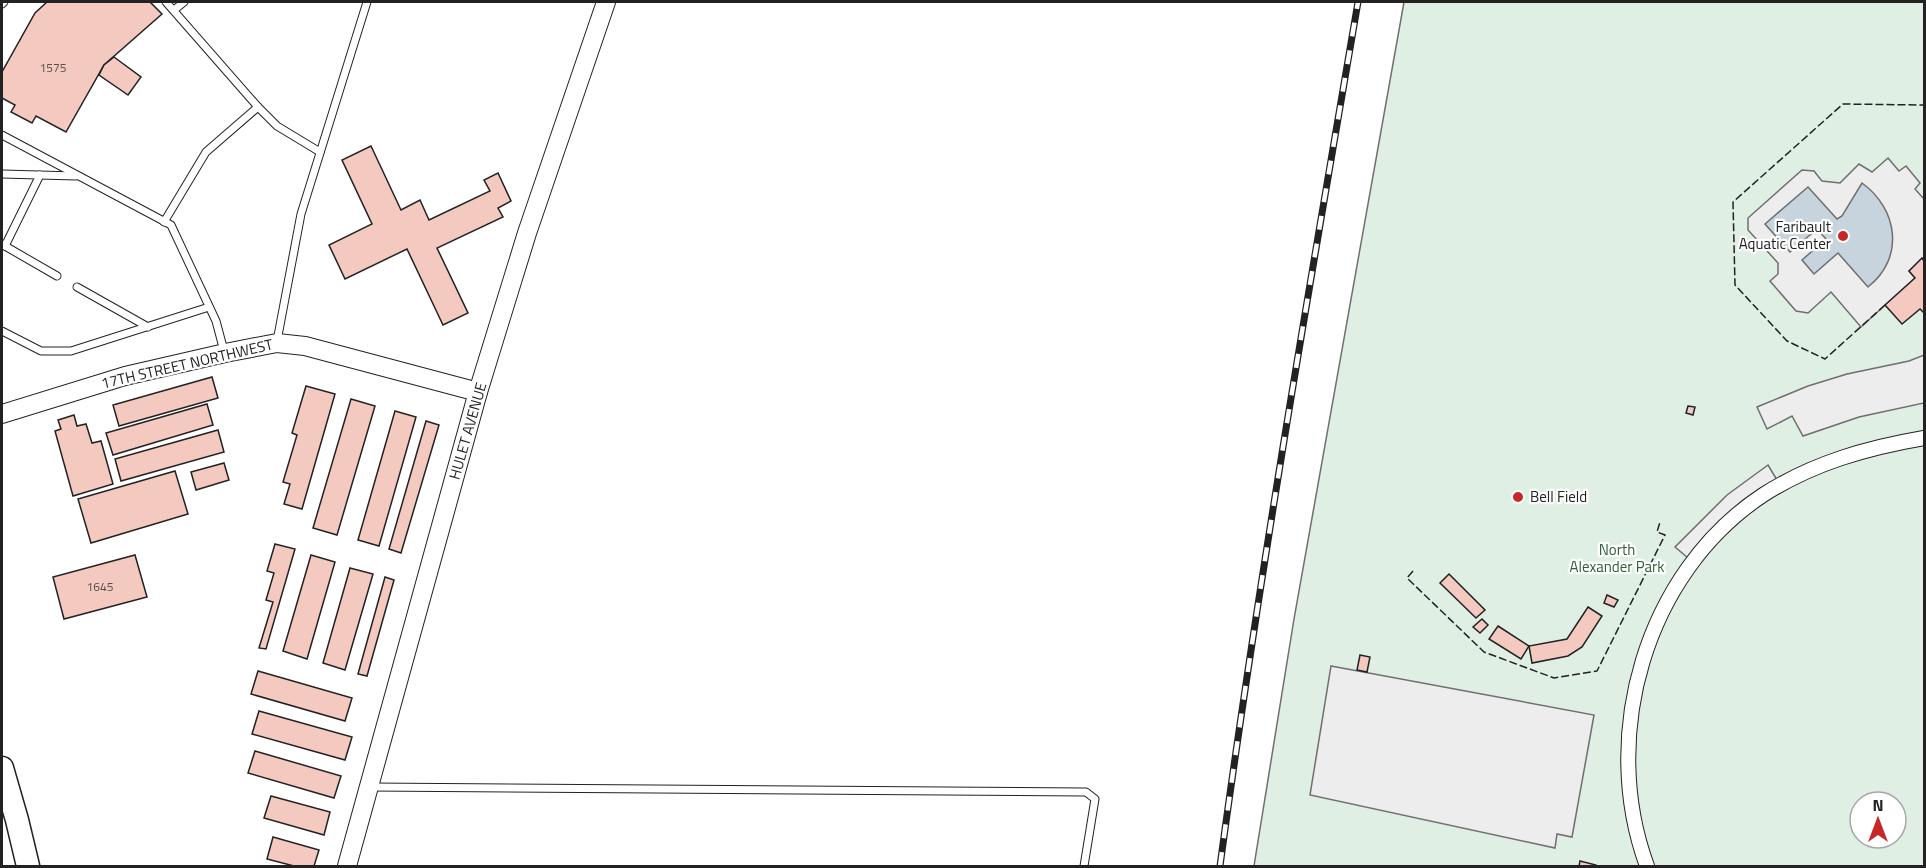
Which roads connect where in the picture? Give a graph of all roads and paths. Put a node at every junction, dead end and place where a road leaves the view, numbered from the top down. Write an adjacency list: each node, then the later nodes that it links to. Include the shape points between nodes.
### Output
1 (166, 2): 5 (lane)
2 (184, 2): 5 (lane)
3 (367, 2): 8 (lane)
4 (606, 2): 21 (street, HULET AVENUE, via 527,233)
5 (174, 10): 6 (lane)
6 (258, 107): 8 (lane, via 277,126); 12 (lane, via 206,152)
7 (2, 135): 11 (lane)
8 (320, 152): 19 (lane, via 302,214)
9 (2, 174): 10 (lane)
10 (39, 175): 11 (lane); 13 (lane)
11 (79, 176): 12 (lane)
12 (164, 222): 16 (lane, via 171,225)
13 (3, 245): 14 (lane)
14 (57, 276)
15 (78, 287): 17 (lane)
16 (208, 307): 17 (lane); 20 (lane, via 221,333)
17 (148, 327): 18 (lane, via 70,351 41,351)
18 (2, 331)
19 (277, 343): 20 (street, 17TH STREET NORTHWEST); 21 (street, 17TH STREET NORTHWEST, via 305,346)
20 (225, 353): 22 (street, 17TH STREET NORTHWEST, via 125,376)
21 (478, 392): 25 (street, HULET AVENUE)
22 (2, 414)
23 (1924, 438): 29 (street, via 1857,452 1780,485 1726,525 1677,586 1650,639 1636,685 1629,731 1630,794)
24 (2, 772): 26 (highway)
25 (369, 787): 27 (street, HULET AVENUE); 28 (lane, via 1086,792 1095,799)
26 (28, 867)
27 (347, 867)
28 (1084, 867)
29 (1647, 867)

